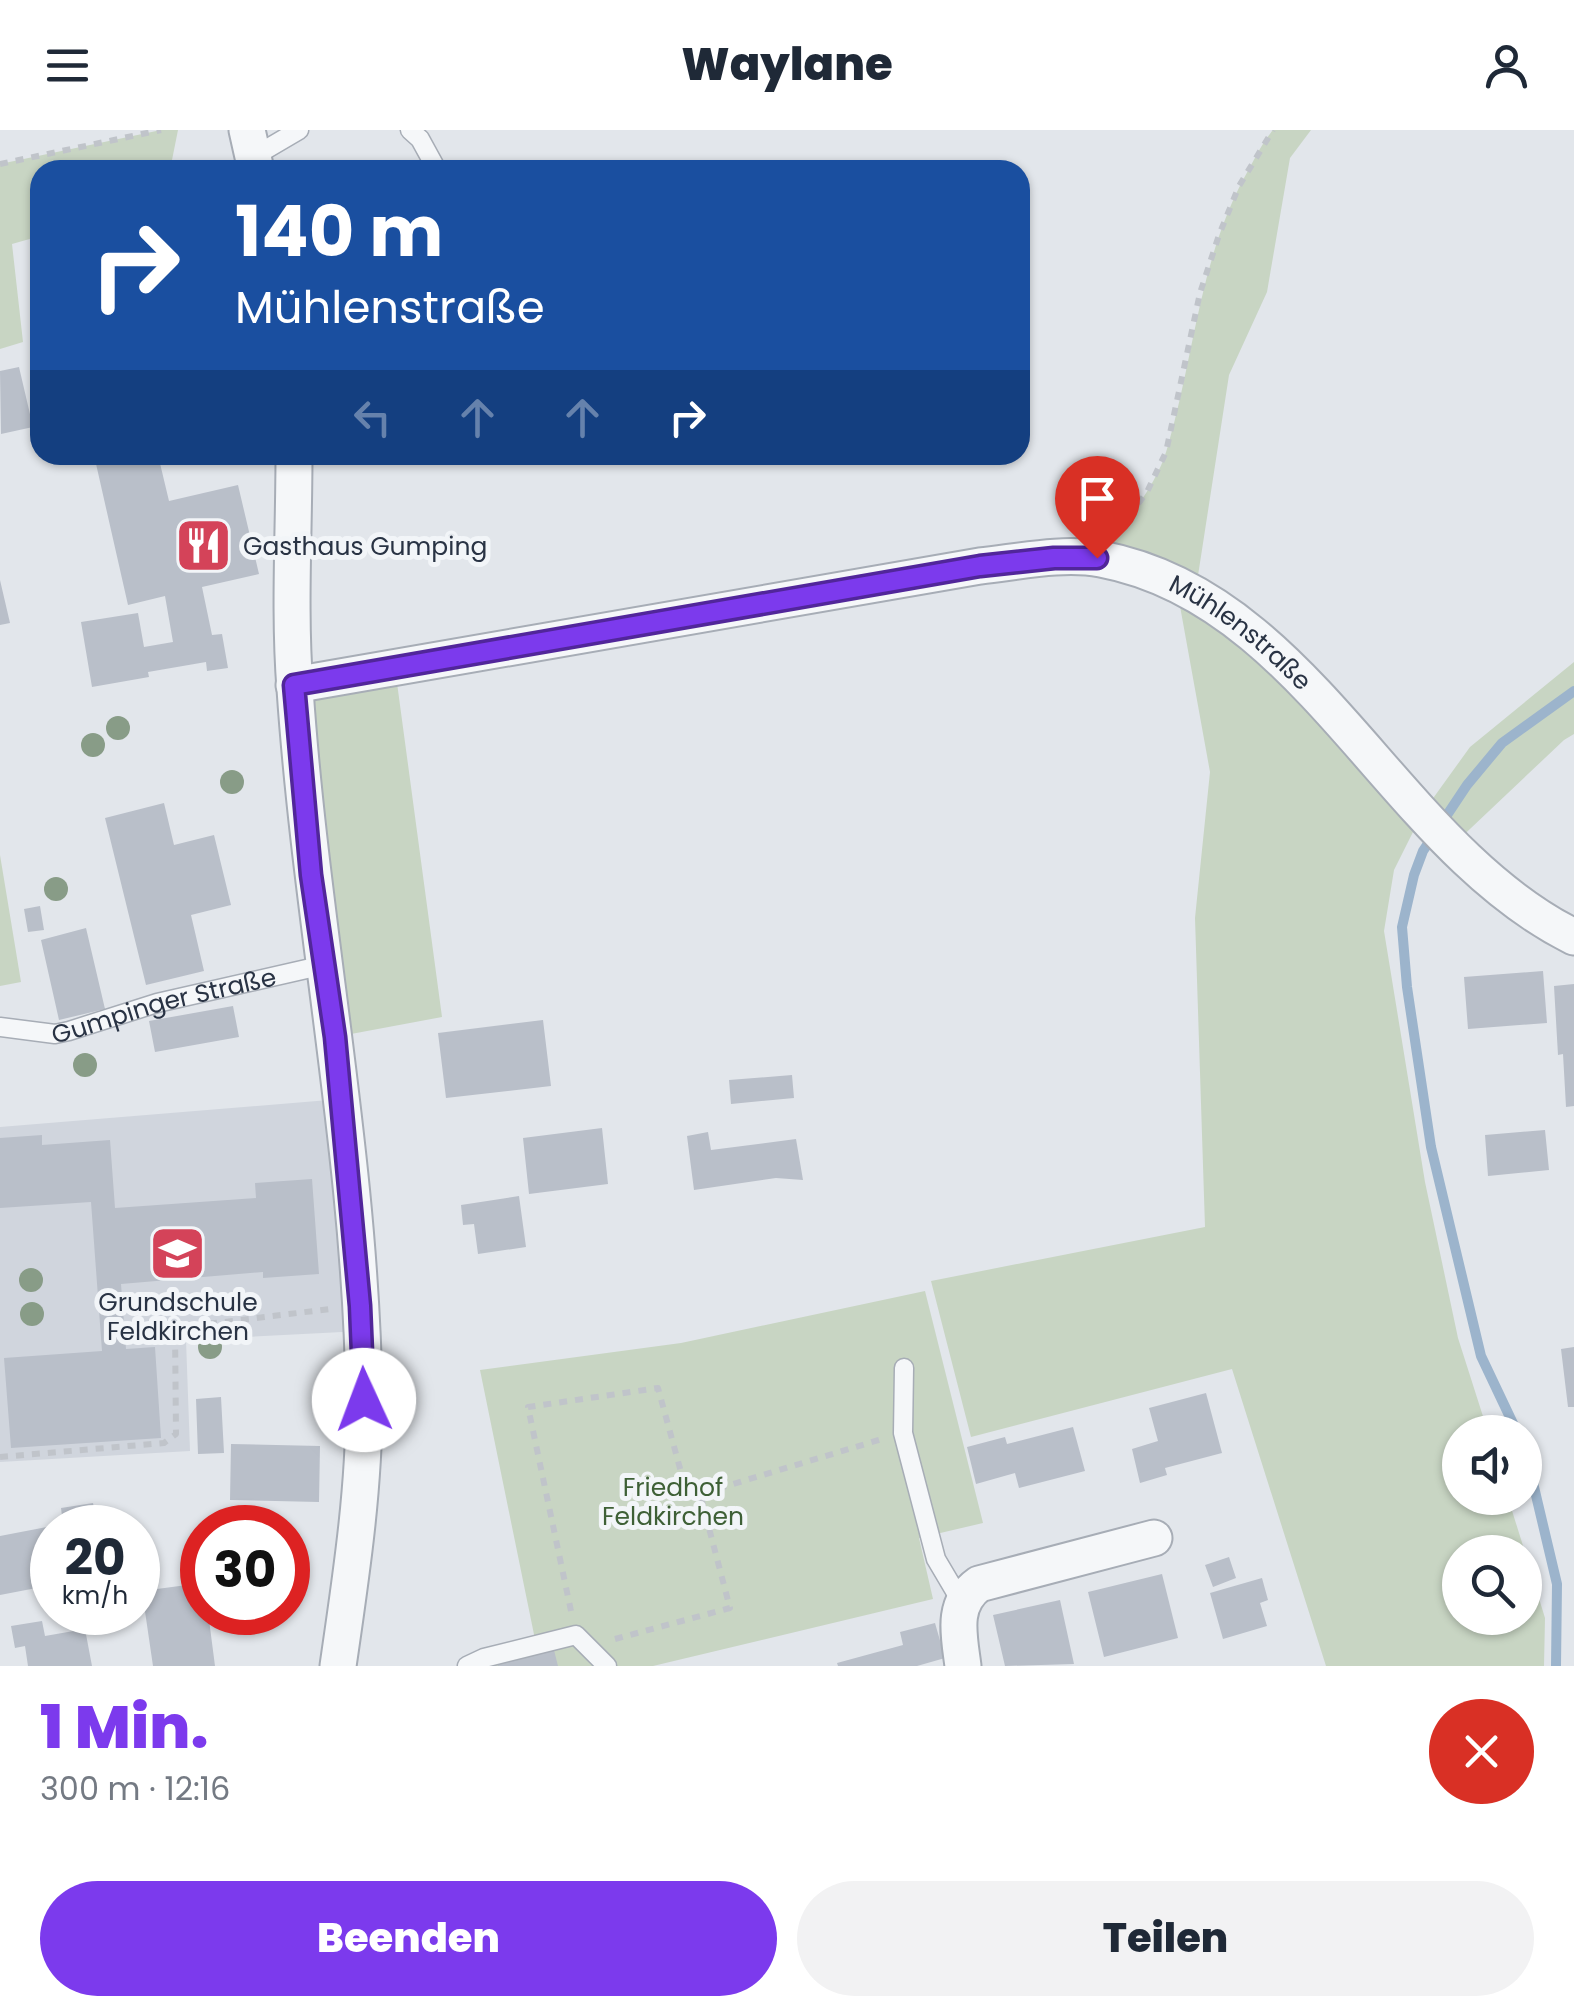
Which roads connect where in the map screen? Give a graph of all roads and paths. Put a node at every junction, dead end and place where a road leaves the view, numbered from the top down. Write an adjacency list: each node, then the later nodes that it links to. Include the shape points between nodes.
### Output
1 (161, 130): 7 (path)
2 (299, 130): 5 (lane)
3 (410, 130): 6 (lane)
4 (1273, 130): 9 (path, via 1219,235 1166,452 1147,492)
5 (252, 152)
6 (431, 160)
7 (0, 164)
8 (294, 465): 10 (street)
9 (1097, 558): 10 (street, Mühlenstraße, via 980,566); 11 (street, Mühlenstraße, via 1176,584 1224,613 1310,690 1452,846 1523,906)
10 (294, 685): 12 (street)
11 (1574, 937)
12 (324, 965): 13 (lane, Gumpinger Straße, via 54,1034); 14 (street)
13 (0, 1026)
14 (360, 1306): 17 (path, via 176,1328 176,1434 164,1443); 22 (street, via 359,1485)
15 (904, 1368): 16 (lane)
16 (903, 1433): 18 (path); 20 (lane, via 936,1559)
17 (0, 1457)
18 (700, 1494): 21 (path, via 730,1608); 21 (path, via 684,1483 658,1388 528,1407)
19 (1154, 1538): 20 (street, via 979,1584)
20 (962, 1603): 25 (street)
21 (582, 1641): 23 (lane, via 501,1653); 24 (lane)
22 (338, 1666)
23 (467, 1666)
24 (607, 1666)
25 (963, 1666)

